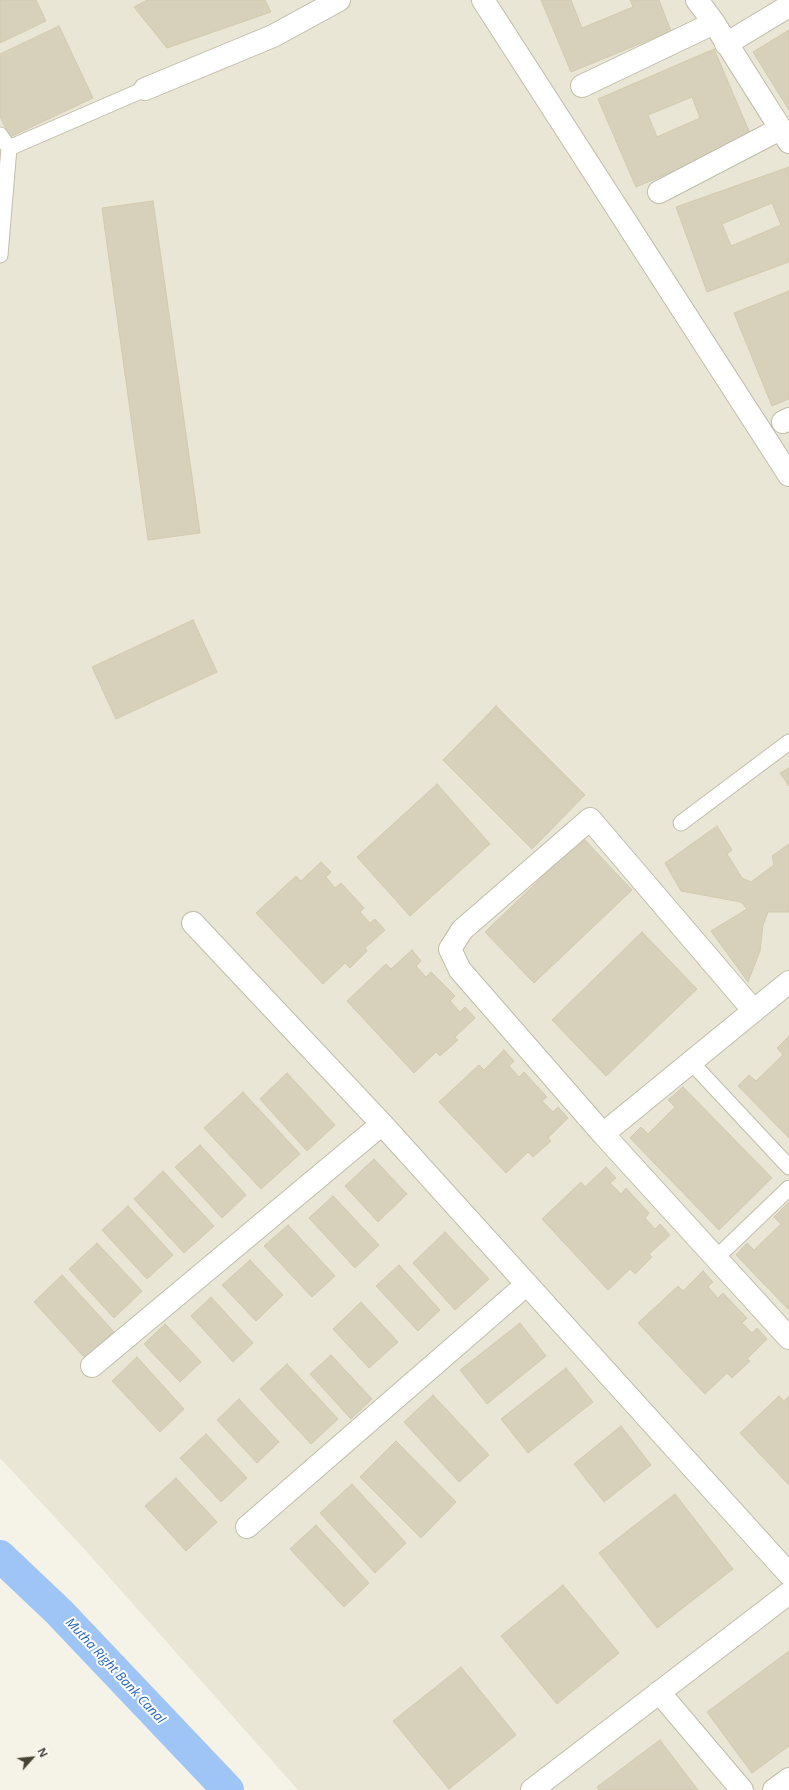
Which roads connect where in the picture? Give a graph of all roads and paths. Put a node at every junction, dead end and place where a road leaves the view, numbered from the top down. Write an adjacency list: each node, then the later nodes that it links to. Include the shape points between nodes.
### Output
1 (339, 0): 8 (street, via 273,36)
2 (483, 0): 14 (street)
3 (697, 0): 5 (street)
4 (789, 6): 6 (street)
5 (714, 23): 6 (street); 7 (street)
6 (726, 44): 10 (street)
7 (582, 86)
8 (145, 89): 11 (lane)
9 (0, 135): 11 (lane)
10 (785, 136): 12 (street)
11 (9, 148): 13 (lane)
12 (659, 192)
13 (0, 255)
14 (789, 475)
15 (789, 742): 16 (lane)
16 (681, 823)
17 (193, 923): 21 (street)
18 (788, 984): 19 (street)
19 (754, 1011): 20 (street); 22 (street, via 590,819 462,930 450,949 460,970)
20 (691, 1062): 22 (street); 23 (lane)
21 (382, 1124): 26 (street); 28 (street)
22 (603, 1134): 25 (street)
23 (789, 1166)
24 (789, 1188): 25 (lane)
25 (716, 1258): 27 (street)
26 (527, 1284): 29 (street); 30 (street)
27 (789, 1338)
28 (92, 1366)
29 (247, 1527)
30 (789, 1574)
31 (789, 1593): 32 (street)
32 (659, 1692): 34 (street); 35 (street)
33 (789, 1779): 36 (street)
34 (532, 1790)
35 (742, 1790)
36 (774, 1790)

